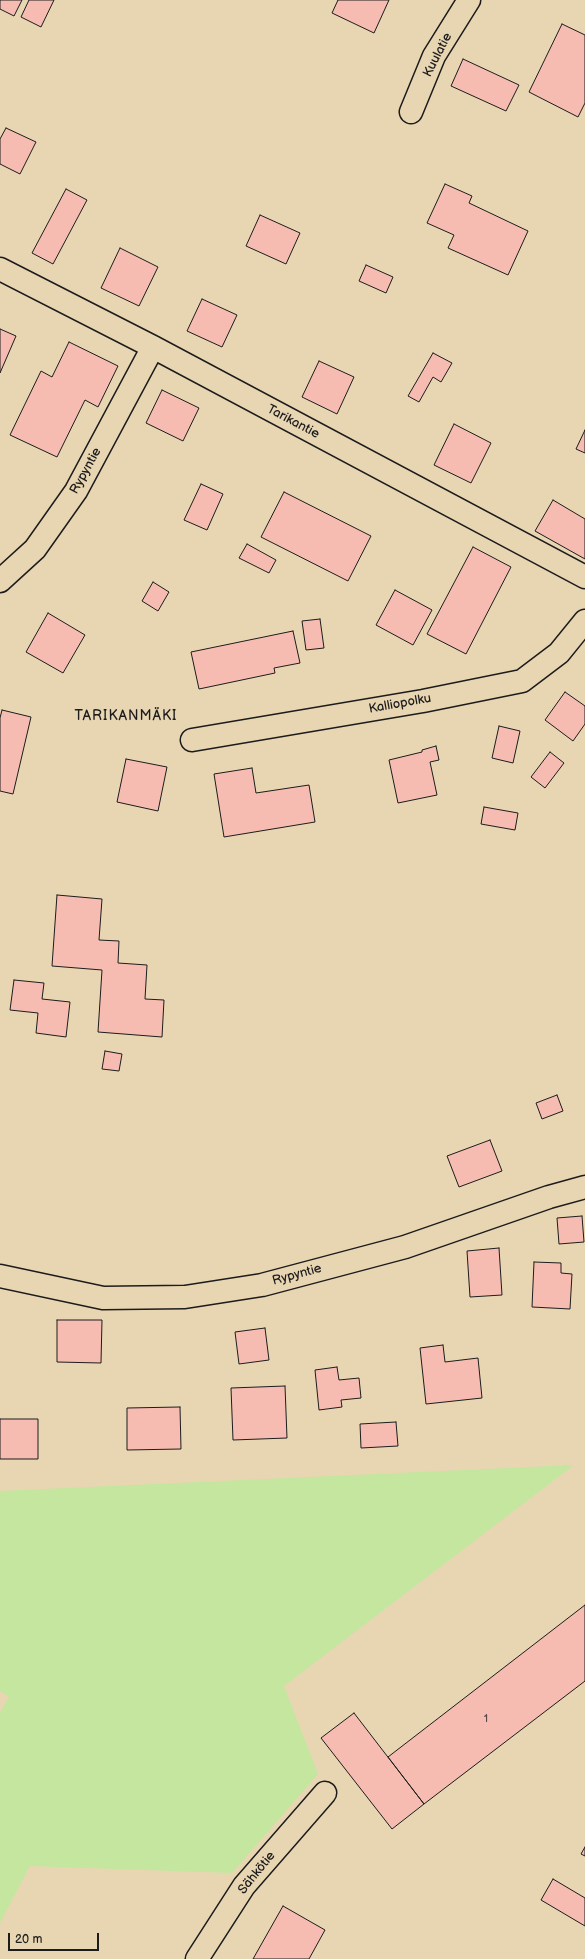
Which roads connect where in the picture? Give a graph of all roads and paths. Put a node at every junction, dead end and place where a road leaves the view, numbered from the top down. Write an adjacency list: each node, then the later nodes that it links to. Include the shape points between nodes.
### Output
1 (469, 0): 2 (street, Kuulatie, via 434,56)
2 (411, 112)
3 (0, 269): 4 (street, Tarikantie)
4 (154, 347): 5 (street, Tarikantie); 6 (street, Rypyntie, via 76,491 35,549)
5 (585, 577)
6 (0, 581)
7 (585, 621): 8 (street, Kalliopolku, via 559,654 522,681)
8 (192, 740)
9 (585, 1187): 10 (street, Rypyntie, via 405,1247 262,1284 185,1297 103,1298)
10 (0, 1276)
11 (325, 1793): 12 (street, Sähkötie, via 244,1886)
12 (198, 1959)

